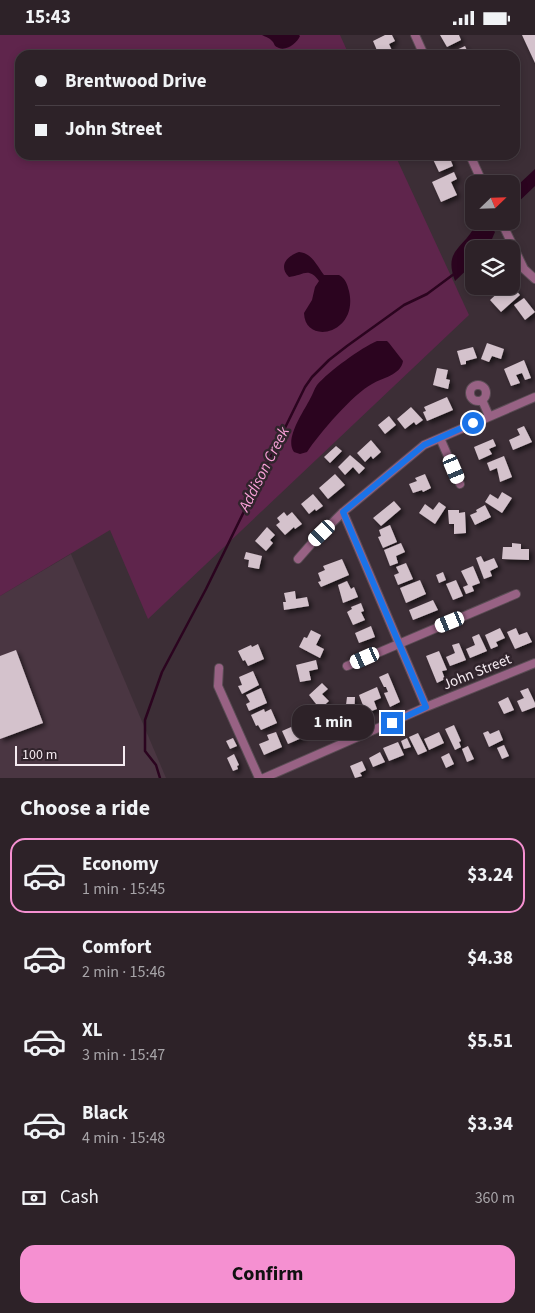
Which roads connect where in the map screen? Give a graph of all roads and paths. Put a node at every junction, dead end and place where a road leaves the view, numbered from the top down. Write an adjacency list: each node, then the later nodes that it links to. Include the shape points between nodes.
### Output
1 (415, 35): 2 (street)
2 (422, 50)
3 (472, 160): 4 (street)
4 (479, 175)
5 (505, 230): 6 (street, via 524,269)
6 (535, 279)
7 (535, 397): 9 (street)
8 (482, 400): 9 (street)
9 (489, 416): 10 (street)
10 (440, 438): 11 (street); 12 (street, via 424,445)
11 (460, 484)
12 (343, 512): 13 (street); 15 (street)
13 (298, 559)
14 (516, 594): 15 (street)
15 (400, 643): 17 (street); 19 (street)
16 (535, 663): 19 (street, John Street)
17 (347, 666)
18 (219, 668): 20 (street, via 218,686)
19 (426, 707): 21 (street, John Street)
20 (259, 778)
21 (264, 778)

